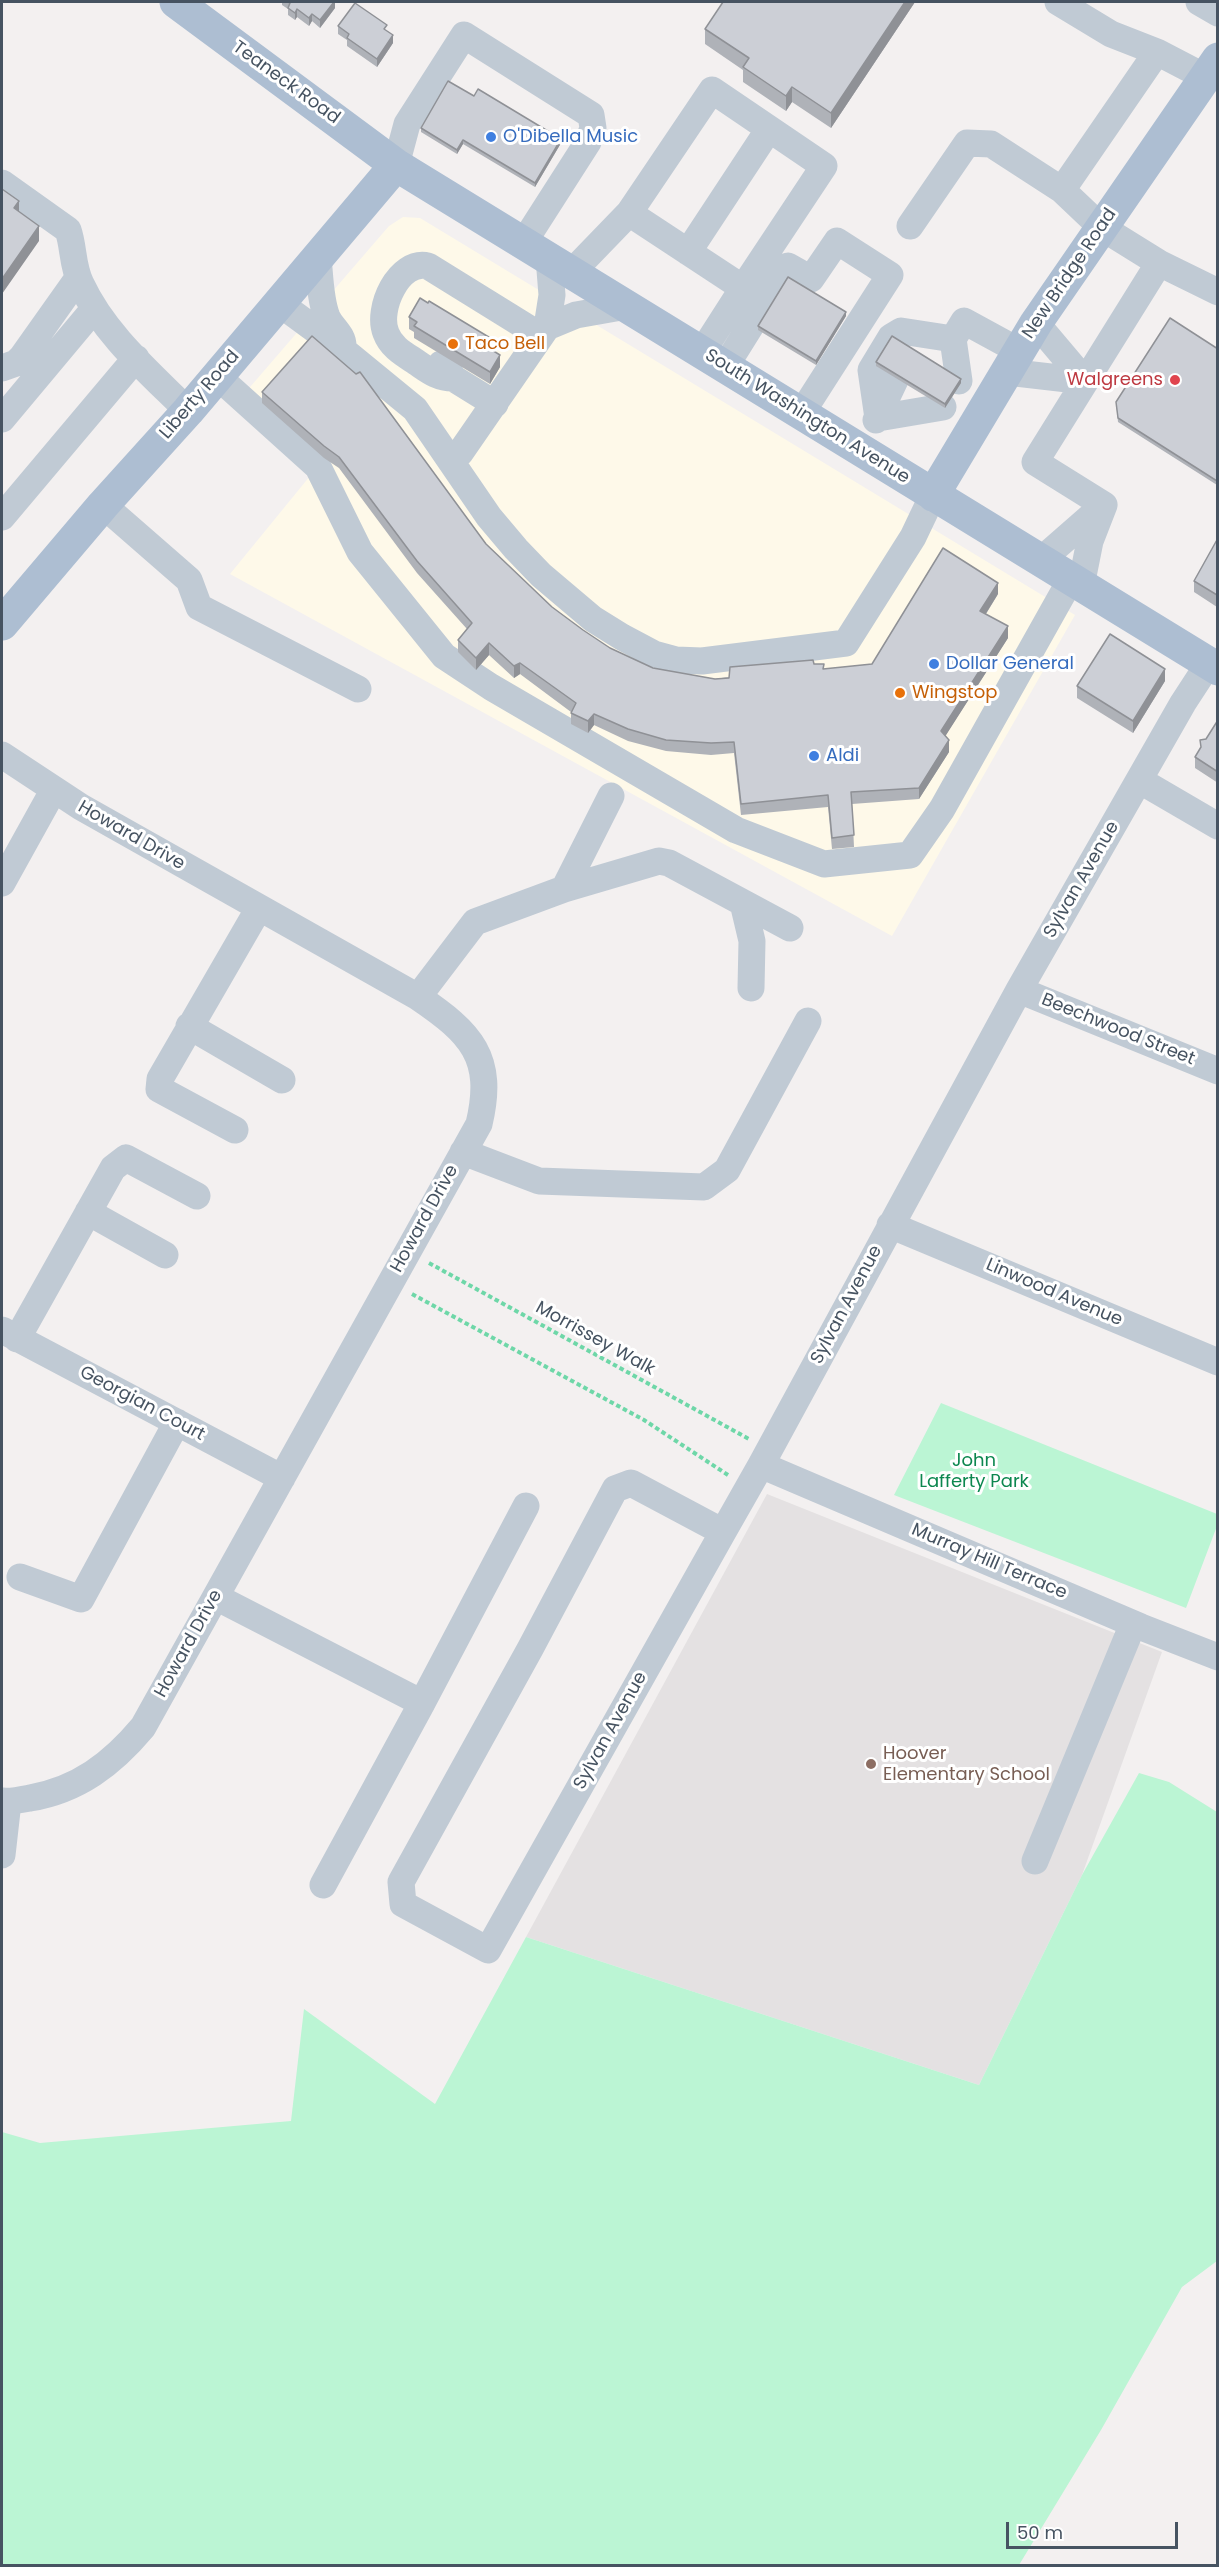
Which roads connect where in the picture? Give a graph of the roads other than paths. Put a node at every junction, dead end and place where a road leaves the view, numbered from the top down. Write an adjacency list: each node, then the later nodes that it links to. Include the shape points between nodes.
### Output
1 (176, 2): 8 (main road, Teaneck Road)
2 (1058, 2): 5 (street, via 1111,34)
3 (1199, 2): 4 (street)
4 (1218, 13)
5 (1157, 52): 6 (street); 10 (street)
6 (1211, 68): 13 (main road, New Bridge Road)
7 (769, 129): 11 (street, via 712,90); 14 (street); 19 (street, via 825,166)
8 (396, 165): 15 (main road, Liberty Road); 16 (main road, South Washington Avenue); 16 (street, via 407,124 465,35 591,115 593,128)
9 (2, 183): 18 (street, via 68,230)
10 (1062, 190): 12 (street, via 991,144 967,143); 13 (street)
11 (629, 213): 14 (street); 16 (street)
12 (910, 226)
13 (1101, 227): 17 (street); 24 (main road, New Bridge Road)
14 (688, 252): 19 (street)
15 (318, 257): 21 (main road, Liberty Road); 27 (street, via 327,317 343,340)
16 (548, 257): 22 (main road, South Washington Avenue); 25 (street, via 552,295)
17 (1159, 263): 20 (street); 36 (street)
18 (78, 278): 23 (street); 32 (street, via 22,357)
19 (743, 288): 30 (street)
20 (1218, 292)
21 (279, 303): 27 (street); 34 (main road, Liberty Road)
22 (627, 306): 25 (street, via 576,315); 30 (main road, South Washington Avenue)
23 (94, 309): 29 (street); 42 (street)
24 (1036, 323): 31 (main road, New Bridge Road); 36 (street)
25 (544, 331): 38 (street); 38 (street, via 428,266 401,300 397,318 400,336 447,367 453,378)
26 (953, 339): 28 (street); 31 (street, via 964,321); 33 (street); 41 (street, via 901,331 891,337 871,370)
27 (343, 350): 44 (street, via 415,409)
28 (912, 353)
29 (136, 358): 39 (street); 48 (street)
30 (714, 360): 40 (main road, South Washington Avenue); 40 (street, via 788,266 811,279 837,241 846,246 890,275)
31 (1013, 362): 36 (street); 45 (main road, New Bridge Road)
32 (2, 368)
33 (947, 374)
34 (217, 376): 39 (main road, Liberty Road); 50 (street, via 318,467 360,552 444,656 736,830 824,864 910,855 942,809)
35 (896, 378): 41 (street)
36 (1085, 381): 47 (street, via 1035,462)
37 (931, 400): 41 (street)
38 (495, 404): 44 (street, via 460,453)
39 (188, 411): 46 (main road, Liberty Road)
40 (801, 414): 43 (main road, South Washington Avenue)
41 (878, 418): 43 (street)
42 (2, 419)
43 (857, 449): 45 (main road, South Washington Avenue)
44 (450, 460): 45 (street, via 489,517 541,575 593,619 654,654 702,662 846,644 913,537)
45 (933, 495): 49 (main road, South Washington Avenue)
46 (104, 505): 51 (main road, Liberty Road); 53 (street, via 189,580 199,607)
47 (1104, 505): 49 (street); 50 (street)
48 (2, 517)
49 (1040, 561): 50 (main road, South Washington Avenue)
50 (1076, 583): 52 (main road, South Washington Avenue)
51 (2, 624)
52 (1213, 666): 55 (street, Sylvan Avenue)
53 (358, 689)
54 (2, 755): 56 (street, Howard Drive)
55 (1139, 780): 58 (street); 65 (street, Sylvan Avenue)
56 (53, 791): 59 (street); 62 (street, Howard Drive)
57 (611, 796): 60 (street)
58 (1218, 826)
59 (2, 883)
60 (564, 889): 61 (street, via 659,861); 66 (street, via 475,922)
61 (742, 903): 63 (street); 64 (street, via 752,941)
62 (258, 908): 66 (street, Howard Drive); 68 (street)
63 (790, 928)
64 (751, 988)
65 (1019, 990): 69 (street, Beechwood Street); 75 (street, Sylvan Avenue)
66 (418, 997): 72 (street, Howard Drive, via 450,1019 471,1042 484,1072 484,1103)
67 (808, 1021): 72 (street, via 727,1170 704,1187 539,1182)
68 (189, 1026): 70 (street); 71 (street, via 160,1079 159,1089)
69 (1218, 1071)
70 (282, 1080)
71 (235, 1130)
72 (463, 1152): 81 (street, Howard Drive)
73 (197, 1196): 74 (street, via 126,1158 113,1168)
74 (88, 1212): 76 (street); 77 (street)
75 (890, 1225): 78 (street, Linwood Avenue); 80 (street, Sylvan Avenue)
76 (165, 1255)
77 (9, 1334): 79 (street, Georgian Court)
78 (1218, 1362)
79 (177, 1422): 81 (street, Georgian Court); 84 (street, via 81,1599)
80 (760, 1468): 83 (street, Sylvan Avenue); 86 (street, Murray Hill Terrace)
81 (282, 1478): 85 (street, Howard Drive)
82 (526, 1506): 88 (street)
83 (723, 1532): 83 (street, Sylvan Avenue, via 488,1950 403,1904 401,1882 615,1489 631,1483)
84 (20, 1577)
85 (216, 1597): 88 (street); 89 (street, Howard Drive, via 143,1728 120,1754 70,1787 40,1797)
86 (1133, 1624): 87 (street, Murray Hill Terrace); 91 (street)
87 (1218, 1657)
88 (422, 1703): 92 (street)
89 (4, 1802): 90 (street)
90 (2, 1855)
91 (1035, 1861)
92 (323, 1885)

